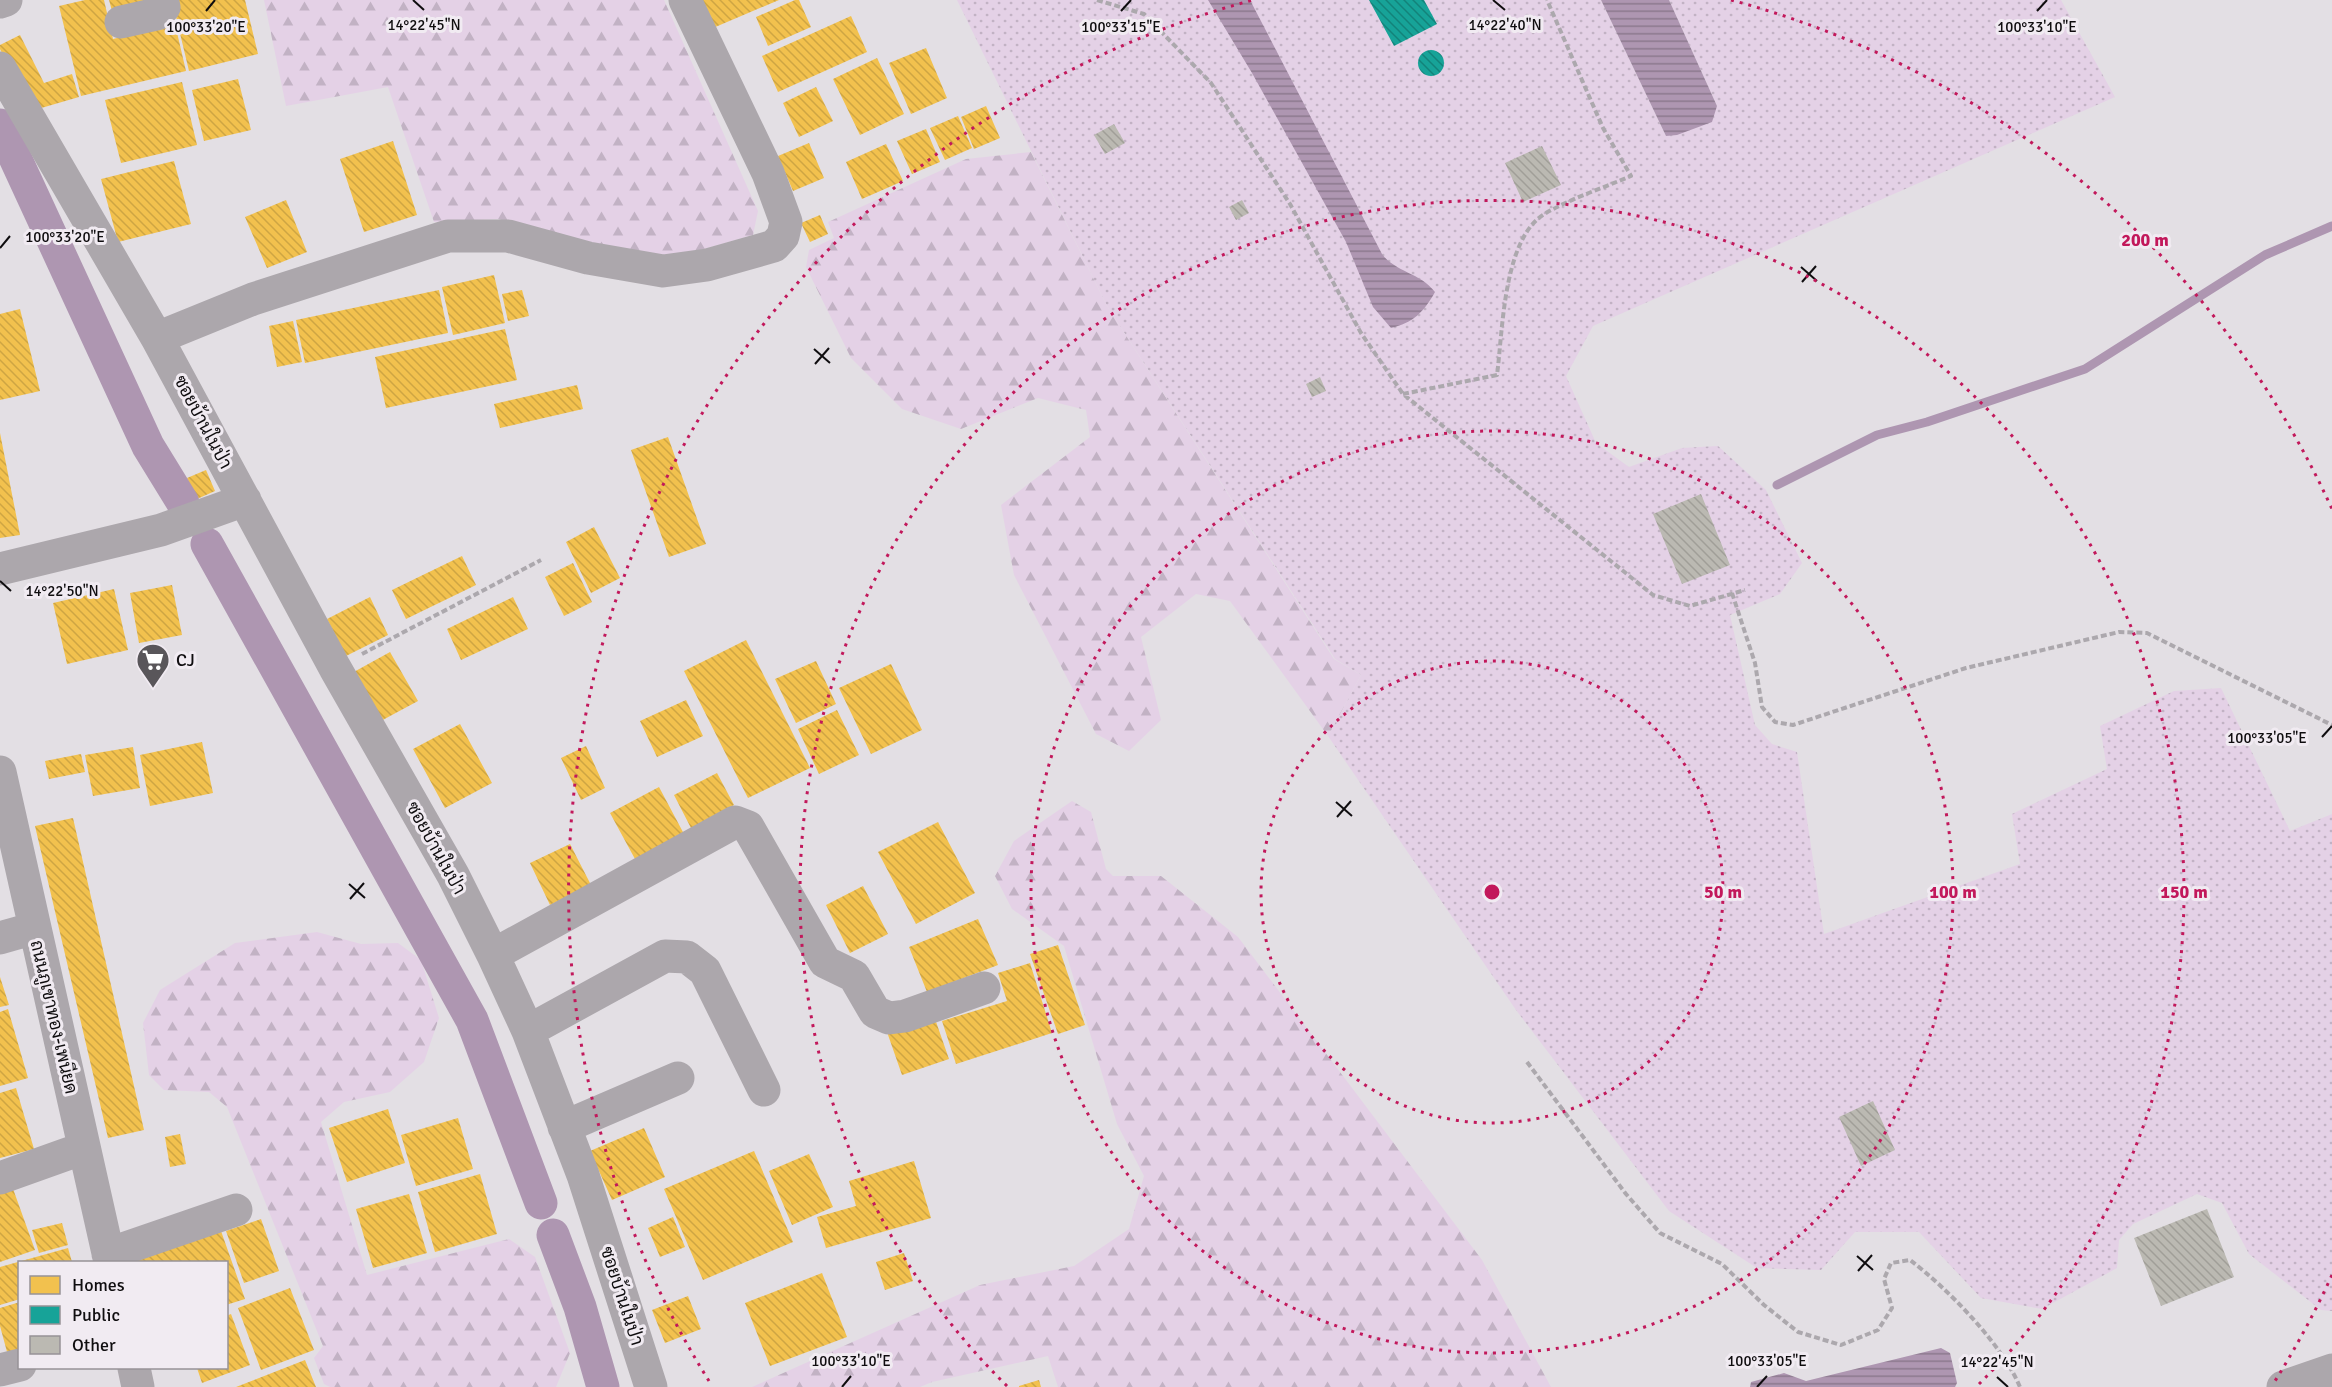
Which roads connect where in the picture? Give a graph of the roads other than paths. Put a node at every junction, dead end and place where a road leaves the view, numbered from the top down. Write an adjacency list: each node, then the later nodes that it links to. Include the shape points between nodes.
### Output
1 (6, 0): 4 (street)
2 (162, 0): 5 (street, via 164,7 157,14)
3 (685, 0): 7 (street, via 768,173 786,222 783,236 774,246 707,265 663,271 588,258 508,236 448,236 253,299)
4 (0, 2)
5 (121, 22)
6 (0, 68): 7 (street, ซอยบ้านในป่า)
7 (158, 338): 8 (street, ซอยบ้านในป่า)
8 (244, 500): 9 (street, via 161,530); 13 (street, ซอยบ้านในป่า, via 453,875)
9 (0, 569)
10 (0, 772): 11 (street, ถนนภูเขาทอง-เพนียด)
11 (34, 928): 12 (street); 19 (street, ถนนภูเขาทอง-เพนียด)
12 (0, 938)
13 (493, 955): 14 (street, via 735,822 748,827 825,962 854,976 875,1012 889,1018 905,1016); 15 (street, ซอยบ้านในป่า)
14 (984, 988)
15 (528, 1031): 17 (street, via 665,956 687,957 705,971); 18 (street, ซอยบ้านในป่า)
16 (678, 1078): 18 (street)
17 (764, 1090)
18 (564, 1127): 28 (street, ซอยบ้านในป่า)
19 (84, 1148): 20 (street); 22 (street, ถนนภูเขาทอง-เพนียด)
20 (0, 1178)
21 (236, 1210): 22 (street)
22 (109, 1258)
23 (18, 1366): 25 (street)
24 (134, 1369): 27 (street)
25 (0, 1370)
26 (2332, 1370): 29 (street)
27 (138, 1387)
28 (651, 1387)
29 (2283, 1387)

